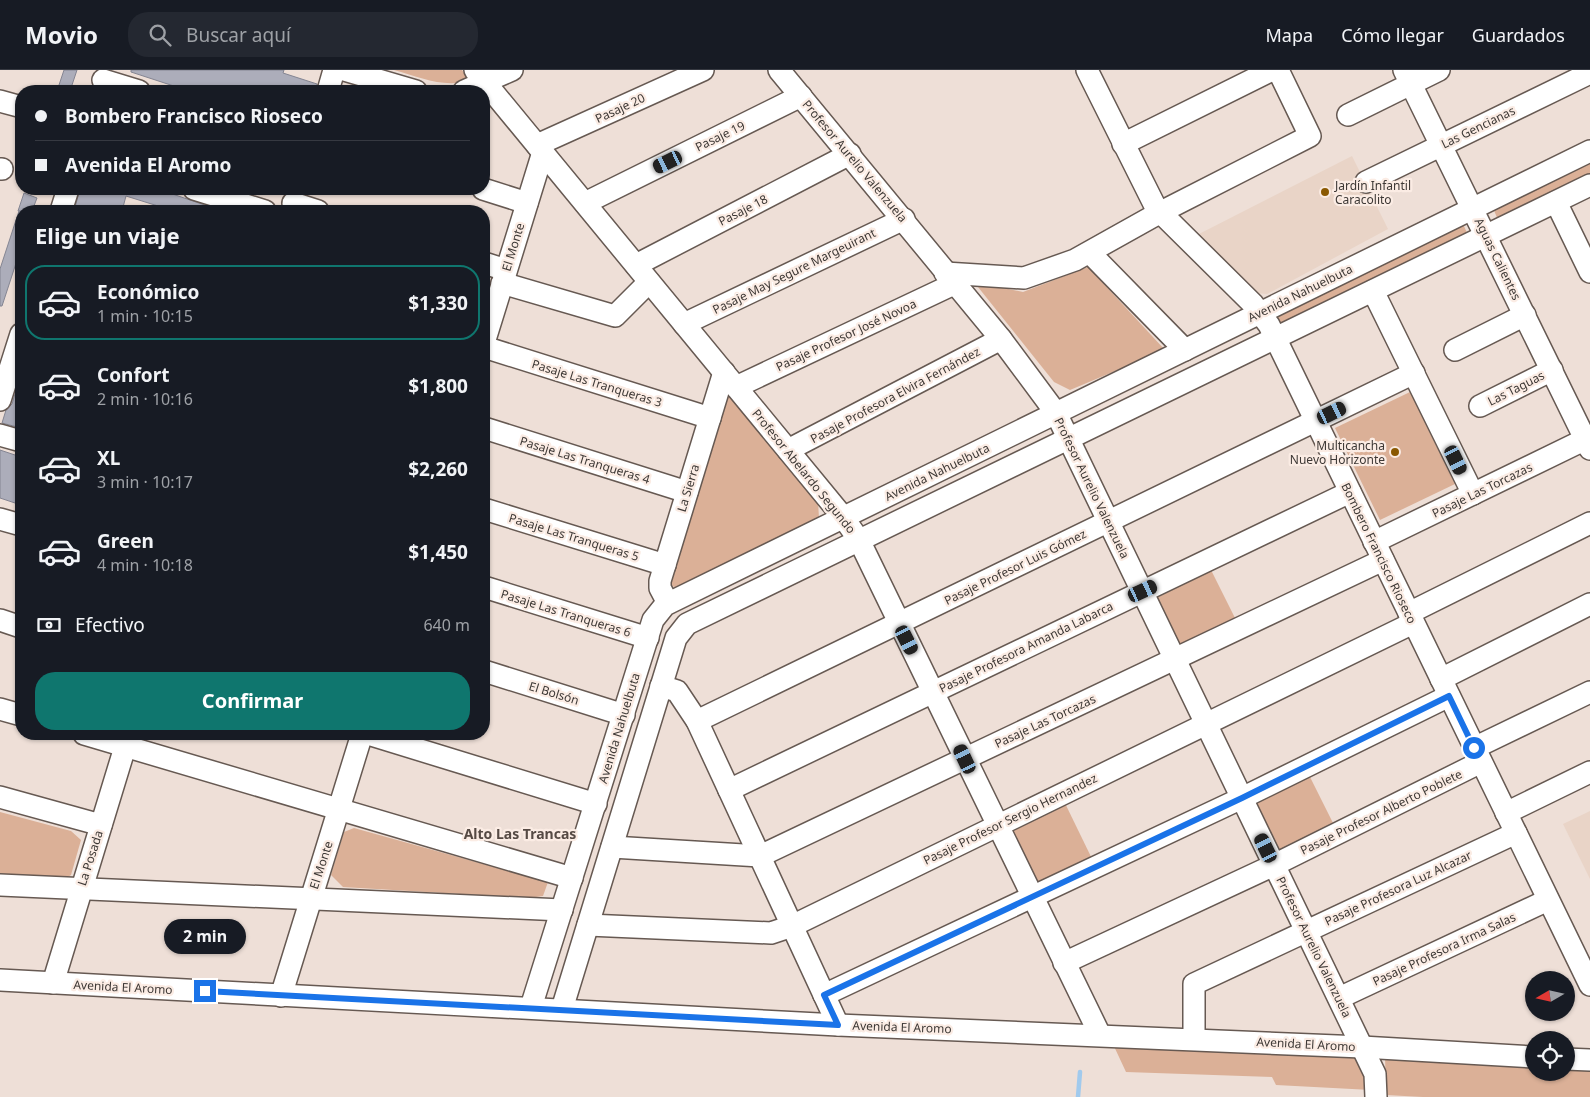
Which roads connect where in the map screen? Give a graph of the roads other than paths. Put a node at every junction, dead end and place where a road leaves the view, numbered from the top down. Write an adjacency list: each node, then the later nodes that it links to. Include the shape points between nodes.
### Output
1 (334, 70): 15 (street)
2 (344, 70): 16 (street)
3 (512, 70): 11 (street)
4 (702, 70): 23 (street, Pasaje 20)
5 (779, 70): 19 (street, Profesor Aurelio Valenzuela)
6 (1272, 70): 21 (street)
7 (1278, 70): 35 (street, Pasaje Profesor José Novoa, via 1310,136)
8 (1439, 70): 12 (street)
9 (1093, 72): 21 (street, Bombero Francisco Rioseco)
10 (1590, 73): 22 (street, Las Gencianas)
11 (481, 76): 17 (street)
12 (1408, 77): 20 (street); 22 (street, Aguas Calientes)
13 (102, 80): 14 (street)
14 (118, 85)
15 (330, 85)
16 (395, 85)
17 (471, 85)
18 (490, 87): 23 (street, Profesor Abelardo Segundo)
19 (801, 96): 25 (street, Profesor Aurelio Valenzuela); 32 (street, Pasaje 19)
20 (1348, 114)
21 (1123, 144): 35 (street, Bombero Francisco Rioseco)
22 (1441, 145): 26 (street, Las Gencianas); 34 (street, Aguas Calientes)
23 (540, 149): 31 (street, El Monte); 32 (street, Profesor Abelardo Segundo)
24 (1590, 151): 34 (street, Avenida Nahuelbuta)
25 (850, 154): 36 (street, Profesor Aurelio Valenzuela); 39 (street, Pasaje 18)
26 (1366, 182)
27 (1590, 185): 30 (street)
28 (490, 191): 31 (street)
29 (213, 195): 33 (street)
30 (1556, 202): 37 (street); 41 (street)
31 (527, 203): 42 (street, El Monte)
32 (585, 203): 39 (street, Profesor Abelardo Segundo)
33 (246, 205)
34 (1473, 209): 37 (street, Aguas Calientes); 46 (street, Avenida Nahuelbuta)
35 (1159, 213): 38 (street, Pasaje Profesor José Novoa); 46 (street, Bombero Francisco Rioseco)
36 (904, 219): 43 (street, Profesor Aurelio Valenzuela); 49 (street, Pasaje May Segure Margeuirant)
37 (1486, 236): 45 (street); 47 (street, Aguas Calientes)
38 (1090, 253): 43 (street, Pasaje Profesor José Novoa, via 1024,278); 53 (street)
39 (636, 265): 44 (street, Profesor Abelardo Segundo)
40 (490, 267): 42 (street)
41 (1590, 272)
42 (504, 277): 44 (street, via 615,316); 48 (street, El Monte)
43 (951, 278): 51 (street, Profesor Aurelio Valenzuela); 58 (street, Pasaje Profesor José Novoa)
44 (649, 282): 49 (street, Profesor Abelardo Segundo)
45 (1373, 291): 50 (street); 57 (street)
46 (1261, 313): 50 (street, Bombero Francisco Rioseco); 53 (street, Avenida Nahuelbuta)
47 (1525, 315): 54 (street); 56 (street, Aguas Calientes)
48 (490, 323)
49 (684, 324): 58 (street, Profesor Abelardo Segundo)
50 (1275, 338): 63 (street, Bombero Francisco Rioseco); 66 (street)
51 (1002, 339): 61 (street, Profesor Aurelio Valenzuela); 69 (street, Pasaje Profesora Elvira Fernández)
52 (490, 349): 62 (street, Pasaje Las Tranqueras 3)
53 (1185, 350): 61 (street, Avenida Nahuelbuta)
54 (1455, 350)
55 (15, 366): 59 (street)
56 (1552, 370): 60 (street, Las Taguas); 68 (street, Aguas Calientes)
57 (1414, 373): 63 (street, Pasaje Profesor Luis Gómez); 72 (street)
58 (730, 380): 62 (street, La Sierra); 69 (street, Profesor Abelardo Segundo)
59 (0, 400)
60 (1480, 406)
61 (1056, 413): 66 (street, Profesor Aurelio Valenzuela); 74 (street, Avenida Nahuelbuta)
62 (710, 418): 70 (street, La Sierra)
63 (1315, 421): 71 (street, Bombero Francisco Rioseco); 76 (street, Pasaje Profesor Luis Gómez)
64 (490, 430): 70 (street, Pasaje Las Tranqueras 4)
65 (0, 435): 67 (street)
66 (1069, 438): 76 (street, Profesor Aurelio Valenzuela); 79 (street)
67 (15, 439)
68 (1588, 442): 72 (street, Pasaje Las Torcazas)
69 (788, 450): 74 (street, Profesor Abelardo Segundo)
70 (687, 492): 81 (street, La Sierra)
71 (1350, 492): 80 (street, Bombero Francisco Rioseco); 83 (street, Pasaje Profesora Amanda Labarca)
72 (1473, 494): 80 (street, Pasaje Las Torcazas)
73 (490, 511): 81 (street, Pasaje Las Tranqueras 5)
74 (843, 517): 79 (street, Profesor Abelardo Segundo); 84 (street, Avenida Nahuelbuta)
75 (0, 519): 78 (street)
76 (1109, 521): 83 (street, Profesor Aurelio Valenzuela); 88 (street, Pasaje Profesor Luis Gómez)
77 (1590, 523): 86 (street, Pasaje Profesor Sergio Hernandez)
78 (15, 524)
79 (859, 540): 88 (street, Profesor Abelardo Segundo); 93 (street, via 687,624 676,638)
80 (1378, 551): 86 (street, Bombero Francisco Rioseco); 91 (street, Pasaje Las Torcazas)
81 (665, 565): 84 (street, La Sierra, via 660,588)
82 (490, 589): 90 (street, Pasaje Las Tranqueras 6)
83 (1143, 591): 91 (street, Profesor Aurelio Valenzuela); 95 (street, Pasaje Profesora Amanda Labarca)
84 (668, 603): 90 (street, Avenida Nahuelbuta, via 654,620)
85 (1590, 604): 94 (street)
86 (1411, 618): 94 (street, Bombero Francisco Rioseco); 101 (street, Pasaje Profesor Sergio Hernandez)
87 (0, 620): 89 (street)
88 (899, 623): 95 (street, Profesor Abelardo Segundo); 100 (street, Pasaje Profesor Luis Gómez)
89 (15, 625)
90 (648, 638): 99 (street, Avenida Nahuelbuta)
91 (1176, 658): 101 (street, Profesor Aurelio Valenzuela); 106 (street, Pasaje Las Torcazas)
92 (490, 673): 99 (street, El Bolsón)
93 (661, 686): 100 (street, via 677,691); 117 (street)
94 (1445, 687): 105 (street, Bombero Francisco Rioseco); 110 (street)
95 (933, 692): 106 (street, Profesor Abelardo Segundo); 108 (street, Pasaje Profesora Amanda Labarca)
96 (1590, 692): 105 (street, Pasaje Profesor Alberto Poblete)
97 (0, 709): 98 (street)
98 (15, 713)
99 (624, 715): 111 (street, Avenida Nahuelbuta)
100 (697, 721): 108 (street)
101 (1207, 724): 110 (street, Profesor Aurelio Valenzuela); 115 (street, Pasaje Profesor Sergio Hernandez)
102 (127, 740): 112 (street); 114 (street, La Posada)
103 (360, 740): 112 (street, El Monte)
104 (388, 740): 111 (street)
105 (1478, 755): 113 (street, Bombero Francisco Rioseco); 119 (street, Pasaje Profesor Alberto Poblete)
106 (965, 759): 115 (street, Profesor Abelardo Segundo); 118 (street, Pasaje Las Torcazas)
107 (1590, 772): 113 (street)
108 (729, 790): 118 (street)
109 (0, 797): 114 (street)
110 (1242, 798): 119 (street, Profesor Aurelio Valenzuela); 123 (street)
111 (596, 804): 120 (street, Avenida Nahuelbuta)
112 (338, 809): 120 (street); 124 (street, El Monte)
113 (1506, 813): 116 (street, Bombero Francisco Rioseco)
114 (101, 825): 122 (street, La Posada)
115 (997, 826): 123 (street, Profesor Abelardo Segundo); 128 (street, Pasaje Profesor Sergio Hernandez)
116 (1516, 833): 125 (street, Bombero Francisco Rioseco); 129 (street, Pasaje Profesora Luz Alcazar)
117 (612, 847): 118 (street, Pasaje Las Torcazas); 127 (street)
118 (760, 856): 128 (street)
119 (1274, 865): 129 (street, Profesor Aurelio Valenzuela); 130 (street, Pasaje Profesor Alberto Poblete)
120 (572, 878): 126 (street, Avenida Nahuelbuta)
121 (0, 885): 122 (street)
122 (81, 889): 124 (street); 132 (street, La Posada)
123 (1032, 897): 130 (street, Profesor Abelardo Segundo); 134 (street)
124 (310, 899): 126 (street); 135 (street, El Monte)
125 (1548, 900): 133 (street, Bombero Francisco Rioseco); 136 (street, Pasaje Profesora Irma Salas)
126 (562, 910): 137 (street, Avenida Nahuelbuta)
127 (588, 925): 128 (street, Pasaje Profesor Sergio Hernandez, via 771,932); 138 (street)
128 (792, 926): 134 (street)
129 (1307, 931): 136 (street, Profesor Aurelio Valenzuela); 141 (street, Pasaje Profesora Luz Alcazar, via 1194,984)
130 (1064, 963): 140 (street, Profesor Abelardo Segundo)
131 (0, 980): 132 (street, Avenida El Aromo)
132 (53, 983): 135 (street, Avenida El Aromo)
133 (1590, 985)
134 (824, 995): 139 (street)
135 (281, 996): 137 (street, Avenida El Aromo)
136 (1339, 998): 142 (street, Profesor Aurelio Valenzuela)
137 (531, 1007): 138 (street, Avenida El Aromo)
138 (562, 1009): 139 (street, Avenida El Aromo)
139 (838, 1025): 140 (street, Avenida El Aromo)
140 (1100, 1035): 141 (street, Avenida El Aromo)
141 (1194, 1039): 142 (street, Avenida El Aromo)
142 (1362, 1047): 143 (street, Avenida El Aromo); 146 (street, Profesor Aurelio Valenzuela, via 1375,1074)
143 (1525, 1056)
144 (1575, 1059): 145 (street)
145 (1590, 1060)
146 (1376, 1097)

